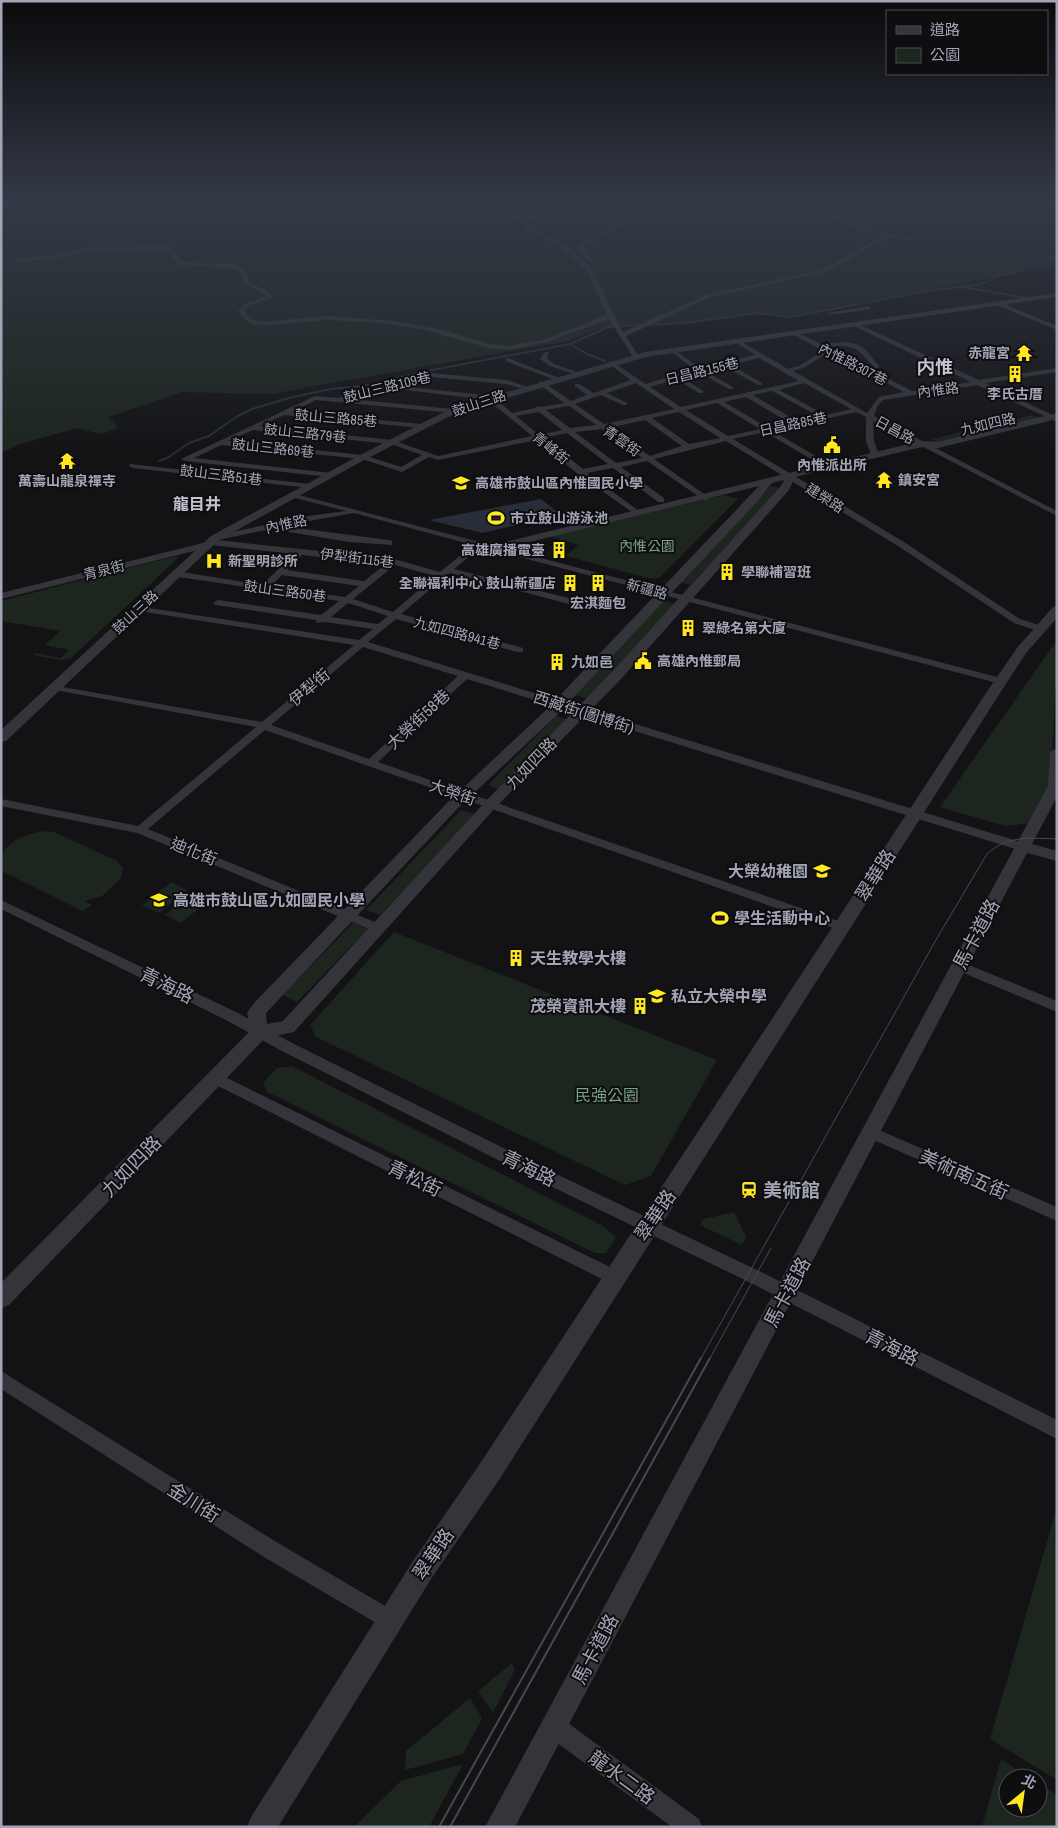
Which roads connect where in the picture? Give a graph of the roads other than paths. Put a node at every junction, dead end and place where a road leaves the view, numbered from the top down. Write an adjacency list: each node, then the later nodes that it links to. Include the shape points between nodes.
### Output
1 (248, 284): 8 (street, via 271,297 246,305 241,311 249,321 262,324 326,318 373,320 434,330 508,348 576,330)
2 (596, 284): 8 (street)
3 (762, 284): 11 (street, via 708,296 642,326)
4 (1057, 295): 5 (street, 鼓山三路)
5 (1000, 304): 9 (street, 鼓山三路); 10 (street)
6 (869, 308): 7 (street)
7 (830, 313)
8 (610, 316): 11 (street)
9 (856, 325): 12 (street, 鼓山三路); 34 (street)
10 (1057, 328)
11 (618, 330): 19 (street)
12 (796, 334): 13 (street, 鼓山三路); 14 (street, 內惟路307巷)
13 (737, 341): 15 (street, 鼓山三路); 18 (street, 日昌路)
14 (820, 346): 16 (street, 內惟路307巷); 23 (street, via 852,343 865,351)
15 (672, 350): 19 (street, 鼓山三路); 24 (street)
16 (827, 351): 26 (street, via 801,367); 43 (street, 內惟路307巷)
17 (547, 353): 27 (street, via 543,358 552,365)
18 (760, 356): 22 (street, 日昌路155巷); 26 (street, 日昌路)
19 (636, 357): 21 (street, 鼓山三路)
20 (508, 360): 29 (street)
21 (611, 363): 27 (street, 鼓山三路); 30 (street, 建榮路)
22 (727, 365): 24 (street, 日昌路155巷); 33 (street)
23 (877, 367)
24 (699, 370): 28 (street, 日昌路155巷); 39 (street)
25 (1057, 370): 34 (street, 內惟路)
26 (787, 371): 31 (street, 日昌路)
27 (577, 373): 29 (street, 鼓山三路)
28 (676, 376): 36 (street, 日昌路155巷); 41 (street)
29 (557, 379): 32 (street, 鼓山三路)
30 (638, 380): 36 (street, 建榮路); 42 (street)
31 (806, 382): 40 (street); 54 (street, 日昌路)
32 (541, 383): 38 (street, 鼓山三路); 49 (street, 青雲街)
33 (760, 384)
34 (980, 384): 43 (street, 內惟路); 56 (street)
35 (577, 385): 45 (street)
36 (645, 386): 53 (street, 建榮路)
37 (385, 387): 38 (street, 鼓山三路109巷, via 436,374 507,382); 46 (street); 47 (street, 鼓山三路109巷)
38 (527, 388): 46 (street, 鼓山三路)
39 (730, 388)
40 (773, 388): 44 (street); 60 (street)
41 (701, 392)
42 (602, 393): 45 (street); 50 (street)
43 (911, 393): 61 (street, 內惟路, via 881,398)
44 (746, 394): 48 (street); 63 (street)
45 (592, 395): 49 (street)
46 (492, 398): 55 (street, 鼓山三路); 58 (street, 青峰街)
47 (336, 400): 55 (street); 57 (street, via 315,398)
48 (718, 401): 53 (street); 67 (street)
49 (568, 404): 51 (street); 65 (street, 青雲街)
50 (625, 404)
51 (538, 408): 58 (street); 68 (street)
52 (1057, 408): 56 (street, 九如四路)
53 (680, 410): 59 (street); 70 (street, 建榮路)
54 (857, 410): 60 (street, 日昌路85巷); 61 (street, 日昌路)
55 (453, 411): 64 (street, 鼓山三路)
56 (1040, 412): 62 (street); 73 (street, 九如四路, via 926,439)
57 (284, 413): 64 (street, 鼓山三路85巷); 66 (street, 鼓山三路85巷)
58 (511, 415): 69 (street, 青峰街)
59 (646, 417): 65 (street); 74 (street)
60 (824, 417): 63 (street, 日昌路85巷)
61 (870, 417): 73 (street, 日昌路); 76 (street, via 868,442)
62 (1055, 418): 73 (street, 九如四路, via 938,445)
63 (796, 423): 67 (street, 日昌路85巷)
64 (422, 426): 71 (street, 鼓山三路)
65 (602, 427): 68 (street); 78 (street, 青雲街)
66 (254, 428): 71 (street, 鼓山三路79巷); 72 (street, 鼓山三路79巷)
67 (765, 430): 70 (street, 日昌路85巷); 81 (street)
68 (567, 431): 69 (street); 80 (street)
69 (538, 437): 75 (street, via 438,458); 82 (street, 青峰街)
70 (729, 438): 74 (street, 日昌路85巷); 84 (street, 建榮路)
71 (392, 442): 75 (street, 鼓山三路79巷); 77 (street, 鼓山三路)
72 (222, 443): 77 (street, 鼓山三路69巷); 83 (street, 鼓山三路69巷, via 185,459)
73 (922, 444): 76 (street, 九如四路); 94 (street, 日昌路)
74 (688, 447): 78 (street, 日昌路85巷)
75 (428, 455): 77 (street, 鼓山三路69巷, via 402,470)
76 (874, 456): 81 (street, 九如四路)
77 (363, 457): 83 (street, 鼓山三路)
78 (648, 459): 80 (street, 日昌路85巷); 89 (street, 青雲街)
79 (133, 466): 86 (street, 鼓山三路51巷)
80 (614, 466): 82 (street, 日昌路85巷); 90 (street)
81 (828, 467): 84 (street, 九如四路)
82 (580, 472): 92 (street, 青峰街)
83 (329, 475): 86 (street, 鼓山三路)
84 (791, 476): 85 (street, 九如四路); 89 (street, 九如四路, via 754,477); 109 (street, 九如四路, via 785,488); 118 (street, 建榮路, via 902,544 1017,621)
85 (768, 482): 87 (street, 九如四路); 91 (street, 九如四路)
86 (309, 486): 88 (street, 鼓山三路)
87 (722, 493): 89 (street, 九如四路); 91 (street, 九如四路)
88 (294, 495): 93 (street, 新疆路); 96 (street, 鼓山三路)
89 (699, 495): 90 (street, 九如四路); 92 (street, 九如四路)
90 (661, 500): 92 (street, 九如四路)
91 (753, 500): 107 (street, 九如四路)
92 (632, 510): 98 (street, 九如四路); 99 (street, 九如四路)
93 (358, 512): 95 (street, 內惟路, via 309,518); 98 (street, 新疆路)
94 (1057, 514)
95 (272, 528): 96 (street, 內惟路); 97 (street)
96 (211, 542): 100 (street, 伊犁街115巷); 104 (street, 鼓山三路); 108 (street, 青泉街)
97 (389, 543)
98 (479, 544): 99 (street, 新疆路); 103 (street, 伊犁街)
99 (493, 548): 107 (street, 新疆路)
100 (300, 552): 101 (street, 伊犁街115巷); 102 (street)
101 (394, 562): 103 (street, 伊犁街115巷); 105 (street)
102 (279, 572): 105 (street); 106 (street)
103 (444, 573): 111 (street, 伊犁街115巷); 115 (street, 伊犁街)
104 (176, 574): 106 (street, 鼓山三路50巷); 113 (street, 鼓山三路)
105 (366, 584): 110 (street)
106 (264, 588): 110 (street, 鼓山三路50巷)
107 (665, 593): 109 (street, 新疆路); 125 (street, 九如四路)
108 (1, 596)
109 (685, 598): 123 (street, 新疆路); 126 (street, 九如四路)
110 (347, 600): 115 (street, 鼓山三路50巷); 116 (street)
111 (569, 601)
112 (218, 603): 116 (street)
113 (139, 608): 119 (street, 西藏街(圖博街)); 124 (street, 鼓山三路)
114 (1057, 610): 118 (street, 翠華路)
115 (394, 615): 117 (street, 伊犁街); 121 (street, 九如四路941巷)
116 (322, 619): 117 (street); 119 (street)
117 (380, 627): 120 (street, 伊犁街)
118 (1039, 628): 123 (street, 翠華路)
119 (304, 634): 120 (street, 西藏街(圖博街))
120 (361, 643): 122 (street, 西藏街(圖博街)); 127 (street, 伊犁街)
121 (520, 650)
122 (466, 674): 125 (street, 西藏街(圖博街)); 130 (street, 大榮街58巷)
123 (1001, 681): 134 (street, 翠華路)
124 (55, 687): 127 (street, 大榮街); 128 (street, 鼓山三路)
125 (560, 704): 126 (street, 西藏街(圖博街)); 131 (street, 九如四路)
126 (581, 711): 133 (street, 九如四路); 134 (street, 西藏街(圖博街))
127 (263, 726): 130 (street, 大榮街); 135 (street, 伊犁街)
128 (1, 738)
129 (1057, 752): 136 (street, 馬卡道路, via 1055,786)
130 (371, 763): 131 (street, 大榮街)
131 (463, 795): 133 (street, 大榮街); 139 (street, 九如四路)
132 (1, 802): 135 (street, 迪化街)
133 (491, 804): 140 (street, 大榮街); 141 (street, 九如四路)
134 (915, 814): 136 (street, 西藏街(圖博街)); 140 (street, 翠華路)
135 (140, 830): 139 (street, 迪化街)
136 (1023, 847): 137 (street); 142 (street, 馬卡道路)
137 (1057, 856)
138 (1, 904): 144 (street, 青海路)
139 (348, 916): 141 (street, 迪化街); 144 (street, 九如四路, via 256,1013)
140 (843, 927): 148 (street, 翠華路)
141 (378, 928): 144 (street, 九如四路, via 288,1027)
142 (959, 966): 143 (street); 146 (street, 馬卡道路)
143 (1057, 1007)
144 (260, 1032): 145 (street, 九如四路); 148 (street, 青海路)
145 (217, 1079): 149 (street, 青松街); 150 (street, 九如四路)
146 (872, 1133): 147 (street, 美術南五街); 151 (street, 馬卡道路)
147 (1057, 1214)
148 (648, 1226): 149 (street, 翠華路); 151 (street, 青海路)
149 (614, 1277): 154 (street, 翠華路)
150 (4, 1292)
151 (786, 1293): 153 (street, 青海路); 155 (street, 馬卡道路)
152 (1, 1379): 154 (street, 金川街, via 271,1550)
153 (1057, 1430)
154 (390, 1620): 156 (street, 翠華路)
155 (553, 1726): 157 (street, 馬卡道路); 158 (street, 龍水二路)
156 (261, 1827)
157 (499, 1827)
158 (691, 1827)

